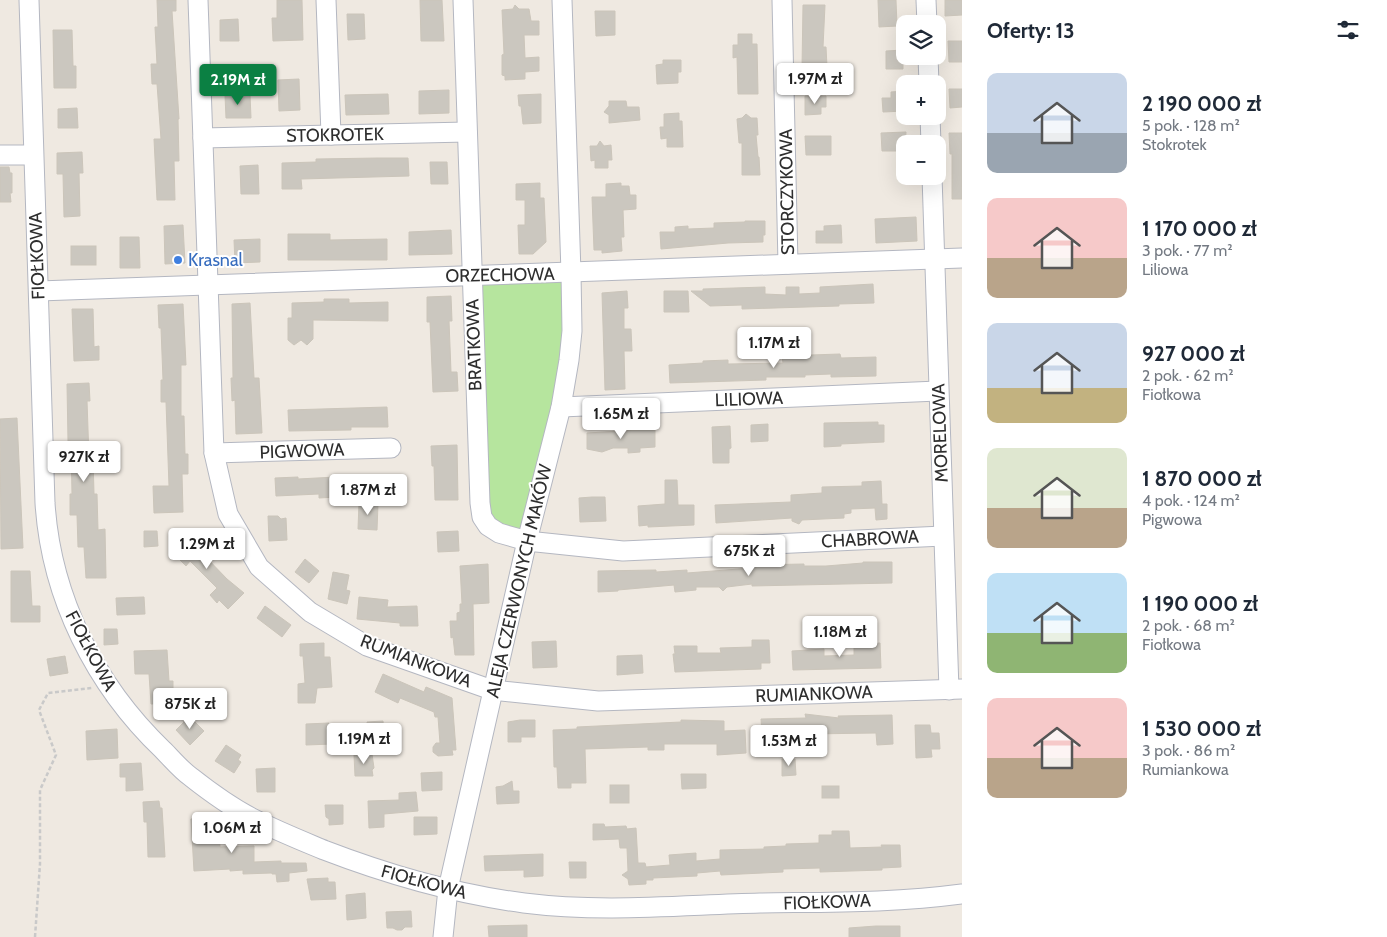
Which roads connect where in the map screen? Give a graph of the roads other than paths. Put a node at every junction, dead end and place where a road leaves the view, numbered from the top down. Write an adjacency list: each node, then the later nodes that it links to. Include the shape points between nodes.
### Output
1 (29, 0): 13 (street, FIOŁKOWA)
2 (198, 0): 11 (street, RUMIANKOWA)
3 (326, 0): 10 (street)
4 (463, 0): 9 (street, BRATKOWA)
5 (562, 0): 18 (street, ALEJA CZERWONYCH MAKÓW)
6 (782, 0): 17 (street, STORCZYKOWA)
7 (926, 0): 8 (street)
8 (927, 15)
9 (466, 132): 10 (street, STOKROTEK); 19 (street, BRATKOWA)
10 (331, 135): 11 (street, STOKROTEK)
11 (203, 138): 20 (street, RUMIANKOWA)
12 (0, 155): 13 (street)
13 (33, 155): 21 (street, FIOŁKOWA)
14 (932, 185): 16 (street, MORELOWA)
15 (962, 258): 16 (street, ORZECHOWA)
16 (935, 259): 17 (street, ORZECHOWA); 22 (street, MORELOWA)
17 (788, 264): 18 (street, ORZECHOWA)
18 (571, 273): 19 (street, ORZECHOWA); 23 (street, ALEJA CZERWONYCH MAKÓW, via 572,331)
19 (471, 275): 20 (street, ORZECHOWA); 27 (street, BRATKOWA, via 482,517 499,533)
20 (209, 284): 21 (street, ORZECHOWA); 25 (street, RUMIANKOWA)
21 (38, 290): 30 (street, FIOŁKOWA, via 47,532 62,593 76,630 108,686 144,732 189,776 250,817 388,874)
22 (938, 391): 23 (street, LILIOWA); 26 (street, MORELOWA)
23 (561, 407): 27 (street, ALEJA CZERWONYCH MAKÓW)
24 (391, 448): 25 (street, PIGWOWA)
25 (214, 453): 29 (street, RUMIANKOWA, via 228,514 259,567 310,612 368,646)
26 (944, 536): 27 (street, CHABROWA, via 623,551); 28 (street, MORELOWA)
27 (527, 541): 29 (street, ALEJA CZERWONYCH MAKÓW)
28 (955, 689): 29 (street, RUMIANKOWA, via 598,701)
29 (492, 690): 30 (street, ALEJA CZERWONYCH MAKÓW)
30 (448, 889): 31 (street, FIOŁKOWA, via 525,903 611,910 927,899); 32 (street, ALEJA CZERWONYCH MAKÓW)
31 (962, 894)
32 (443, 937)

